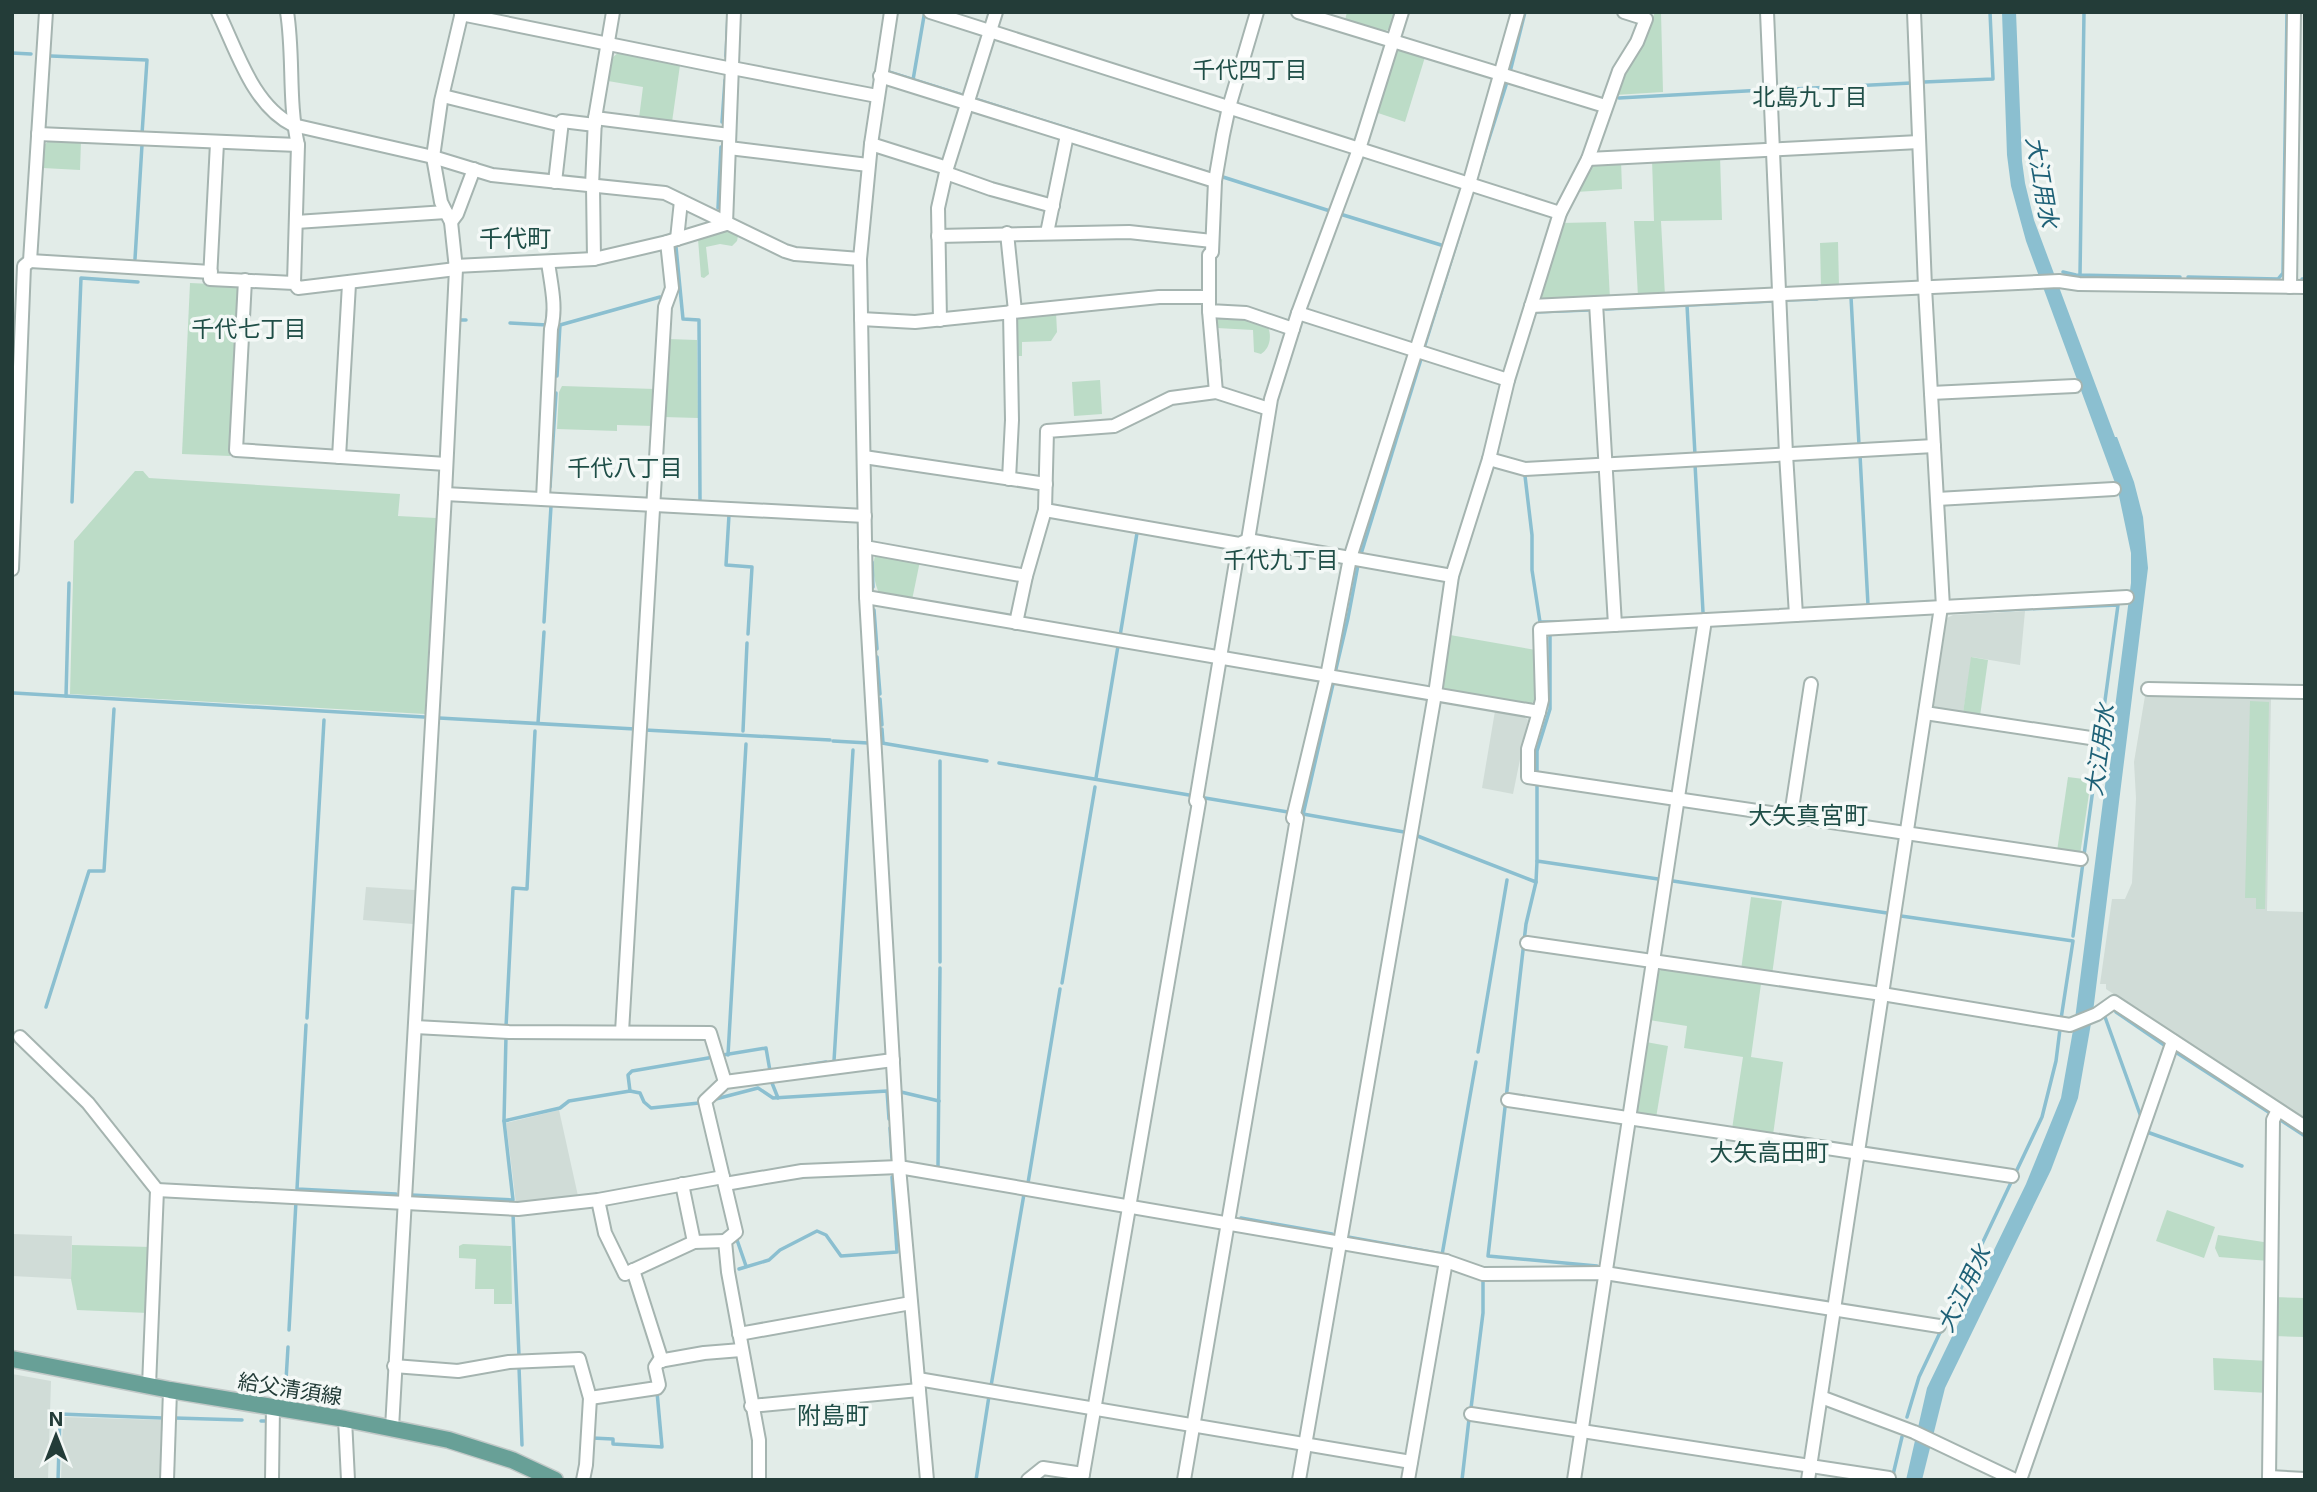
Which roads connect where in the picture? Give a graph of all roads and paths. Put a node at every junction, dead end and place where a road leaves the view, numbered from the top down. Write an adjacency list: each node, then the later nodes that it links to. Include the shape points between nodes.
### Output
1 (46, 12): 32 (street)
2 (218, 12): 30 (street, via 265,105)
3 (288, 12): 30 (street)
4 (613, 12): 20 (street)
5 (734, 12): 21 (street)
6 (891, 12): 23 (street)
7 (930, 12): 18 (street)
8 (996, 12): 18 (street)
9 (1257, 12): 28 (street)
10 (1298, 12): 19 (street)
11 (1402, 12): 19 (street)
12 (1518, 12): 22 (street)
13 (1625, 12): 27 (street, via 1646,19)
14 (1767, 12): 40 (street)
15 (1914, 12): 35 (street)
16 (2294, 12): 71 (street)
17 (461, 13): 20 (street); 24 (street)
18 (990, 31): 26 (street); 28 (street)
19 (1393, 41): 22 (street); 39 (street)
20 (608, 43): 21 (street); 29 (street)
21 (732, 68): 25 (street); 34 (street)
22 (1500, 74): 27 (street); 48 (street)
23 (880, 76): 25 (street); 26 (street)
24 (443, 96): 31 (street); 41 (street)
25 (877, 96): 37 (street)
26 (967, 104): 33 (street); 45 (street)
27 (1605, 106): 42 (street)
28 (1229, 107): 39 (street); 47 (street)
29 (595, 121): 31 (street, via 562,121); 34 (street); 49 (street)
30 (293, 125): 38 (street); 41 (street)
31 (561, 125): 46 (street)
32 (38, 134): 36 (street); 64 (street)
33 (1067, 135): 47 (street); 51 (street)
34 (729, 141): 43 (street); 55 (street)
35 (1919, 142): 40 (street); 70 (street)
36 (218, 143): 38 (street); 66 (street)
37 (871, 144): 43 (street); 45 (street)
38 (298, 145): 54 (street)
39 (1359, 149): 48 (street); 79 (street)
40 (1773, 150): 42 (street); 73 (street)
41 (433, 157): 44 (street); 53 (street)
42 (1588, 159): 52 (street)
43 (868, 164): 62 (street)
44 (474, 169): 46 (street); 53 (street, via 457,214)
45 (947, 171): 51 (street); 58 (street, via 938,208)
46 (555, 181): 49 (street)
47 (1215, 181): 60 (street)
48 (1469, 184): 52 (street); 83 (street)
49 (593, 186): 50 (street, via 665,193); 61 (street)
50 (681, 201): 55 (street); 59 (street)
51 (1053, 206): 57 (street)
52 (1560, 213): 76 (street)
53 (448, 217): 54 (street); 65 (street)
54 (296, 222): 68 (street)
55 (726, 224): 59 (street); 62 (street, via 795,254)
56 (1007, 233): 57 (street); 58 (street); 78 (street)
57 (1047, 233): 60 (street, via 1129,232)
58 (938, 236): 81 (street)
59 (672, 241): 61 (street); 102 (street)
60 (1212, 241): 74 (street)
61 (594, 259): 63 (street)
62 (860, 259): 80 (street)
63 (548, 262): 65 (street); 100 (street, via 554,320)
64 (22, 264): 66 (street); 108 (street)
65 (455, 268): 69 (street); 94 (street)
66 (211, 272): 67 (street, via 210,279)
67 (245, 280): 68 (street); 91 (street, via 236,450)
68 (294, 283): 69 (street, via 298,288)
69 (349, 284): 91 (street)
70 (1925, 287): 71 (street, via 2059,281); 73 (street); 87 (street)
71 (2290, 287): 72 (street)
72 (2305, 287)
73 (1779, 294): 75 (street); 90 (street)
74 (1208, 297): 77 (street); 78 (street, via 1159,297)
75 (1596, 303): 76 (street); 95 (street)
76 (1531, 306): 84 (street)
77 (1209, 311): 82 (street, via 1246,313); 86 (street)
78 (1012, 312): 81 (street); 96 (street)
79 (1298, 313): 82 (street); 83 (street)
80 (861, 319): 81 (street); 92 (street)
81 (940, 320)
82 (1293, 329): 88 (street)
83 (1416, 351): 84 (street); 107 (street)
84 (1508, 380): 93 (street)
85 (2075, 386): 87 (street)
86 (1216, 391): 88 (street); 97 (street, via 1171,398 1114,426 1047,431)
87 (1931, 393): 89 (street)
88 (1269, 409): 105 (street)
89 (1934, 446): 90 (street); 101 (street)
90 (1786, 454): 95 (street); 114 (street)
91 (339, 457): 94 (street)
92 (864, 457): 96 (street); 104 (street)
93 (1489, 459): 95 (street, via 1525,469); 110 (street)
94 (446, 464): 99 (street)
95 (1605, 464): 117 (street)
96 (1009, 479): 97 (street)
97 (1046, 484): 103 (street)
98 (2114, 489): 101 (street)
99 (445, 494): 100 (street); 134 (street)
100 (543, 499): 102 (street)
101 (1937, 499): 113 (street)
102 (653, 505): 104 (street); 135 (street)
103 (1045, 510): 105 (street); 109 (street)
104 (865, 516): 106 (street)
105 (1244, 542): 107 (street); 118 (street)
106 (865, 547): 109 (street); 111 (street)
107 (1350, 558): 110 (street); 119 (street)
108 (12, 569)
109 (1026, 576): 116 (street)
110 (1452, 576): 123 (street)
111 (866, 597): 116 (street); 139 (street)
112 (2127, 597): 113 (street)
113 (1942, 607): 114 (street); 125 (street)
114 (1796, 615): 115 (street)
115 (1704, 620): 117 (street); 127 (street)
116 (1016, 623): 118 (street)
117 (1615, 625): 124 (street, via 1540,629)
118 (1220, 657): 119 (street); 153 (street)
119 (1326, 676): 123 (street); 154 (street, via 1295,818)
120 (1811, 684): 128 (street)
121 (2148, 689): 122 (street)
122 (2305, 692)
123 (1435, 694): 124 (street); 157 (street)
124 (1539, 712): 127 (street, via 1528,749 1528,777)
125 (1925, 713): 126 (street); 129 (street)
126 (2097, 739)
127 (1678, 798): 128 (street); 132 (street)
128 (1791, 815): 129 (street)
129 (1907, 832): 130 (street); 133 (street)
130 (2081, 859)
131 (1527, 943): 132 (street)
132 (1653, 962): 133 (street); 143 (street)
133 (1882, 994): 138 (street, via 2073,1024 2114,1002); 145 (street)
134 (415, 1027): 135 (street); 152 (street)
135 (622, 1032): 140 (street, via 710,1033)
136 (16, 1037): 137 (street); 150 (street, via 88,1103)
137 (34, 1038)
138 (2173, 1041): 142 (street); 202 (street)
139 (893, 1060): 140 (street); 146 (street)
140 (725, 1082): 148 (street, via 705,1101)
141 (1508, 1100): 143 (street)
142 (2278, 1110): 144 (street); 187 (street, via 2273,1120)
143 (1629, 1118): 145 (street); 160 (street)
144 (2305, 1128)
145 (1858, 1153): 147 (street); 162 (street)
146 (899, 1167): 148 (street); 153 (street); 161 (street)
147 (2012, 1176)
148 (724, 1180): 149 (street); 155 (street, via 736,1232)
149 (682, 1184): 151 (street); 156 (street)
150 (157, 1190): 152 (street); 170 (street)
151 (598, 1200): 152 (street, via 518,1209); 159 (street, via 604,1233 625,1274)
152 (404, 1201): 168 (street)
153 (1129, 1207): 154 (street); 176 (street)
154 (1231, 1224): 157 (street); 179 (street)
155 (725, 1241): 156 (street); 164 (street)
156 (694, 1242): 159 (street)
157 (1340, 1243): 158 (street); 182 (street)
158 (1446, 1261): 160 (street, via 1483,1274); 183 (street)
159 (633, 1270): 167 (street)
160 (1605, 1273): 162 (street); 181 (street)
161 (911, 1303): 164 (street); 169 (street)
162 (1834, 1309): 163 (street); 172 (street)
163 (1939, 1325)
164 (739, 1334): 165 (street)
165 (741, 1350): 167 (street); 174 (street)
166 (12, 1359): 170 (main road, 給父清須線)
167 (662, 1361): 173 (street, via 655,1367 657,1388)
168 (394, 1366): 173 (street, via 458,1371 509,1362 579,1359); 180 (street)
169 (918, 1384): 174 (street); 176 (street); 195 (street)
170 (149, 1385): 171 (main road, 給父清須線)
171 (170, 1390): 175 (main road, 給父清須線); 189 (street)
172 (1821, 1397): 184 (street); 202 (street, via 1914,1432)
173 (590, 1398): 193 (street)
174 (751, 1406): 194 (street, via 759,1440)
175 (273, 1407): 178 (main road, 給父清須線); 190 (street)
176 (1095, 1408): 179 (street); 185 (street)
177 (1471, 1414): 181 (street)
178 (345, 1419): 180 (main road, 給父清須線); 191 (street)
179 (1197, 1426): 182 (street); 197 (street)
180 (392, 1428): 192 (main road, 給父清須線, via 480,1449)
181 (1581, 1431): 184 (street); 200 (street)
182 (1305, 1445): 183 (street); 198 (street)
183 (1411, 1462): 199 (street)
184 (1810, 1466): 186 (street); 201 (street)
185 (1082, 1477): 196 (street, via 1043,1468)
186 (1889, 1478)
187 (2269, 1479): 188 (street)
188 (2305, 1479)
189 (167, 1480)
190 (272, 1480)
191 (348, 1480)
192 (555, 1480)
193 (583, 1480)
194 (759, 1480)
195 (927, 1480)
196 (1028, 1480)
197 (1184, 1480)
198 (1299, 1480)
199 (1408, 1480)
200 (1574, 1480)
201 (1808, 1480)
202 (2018, 1480)

